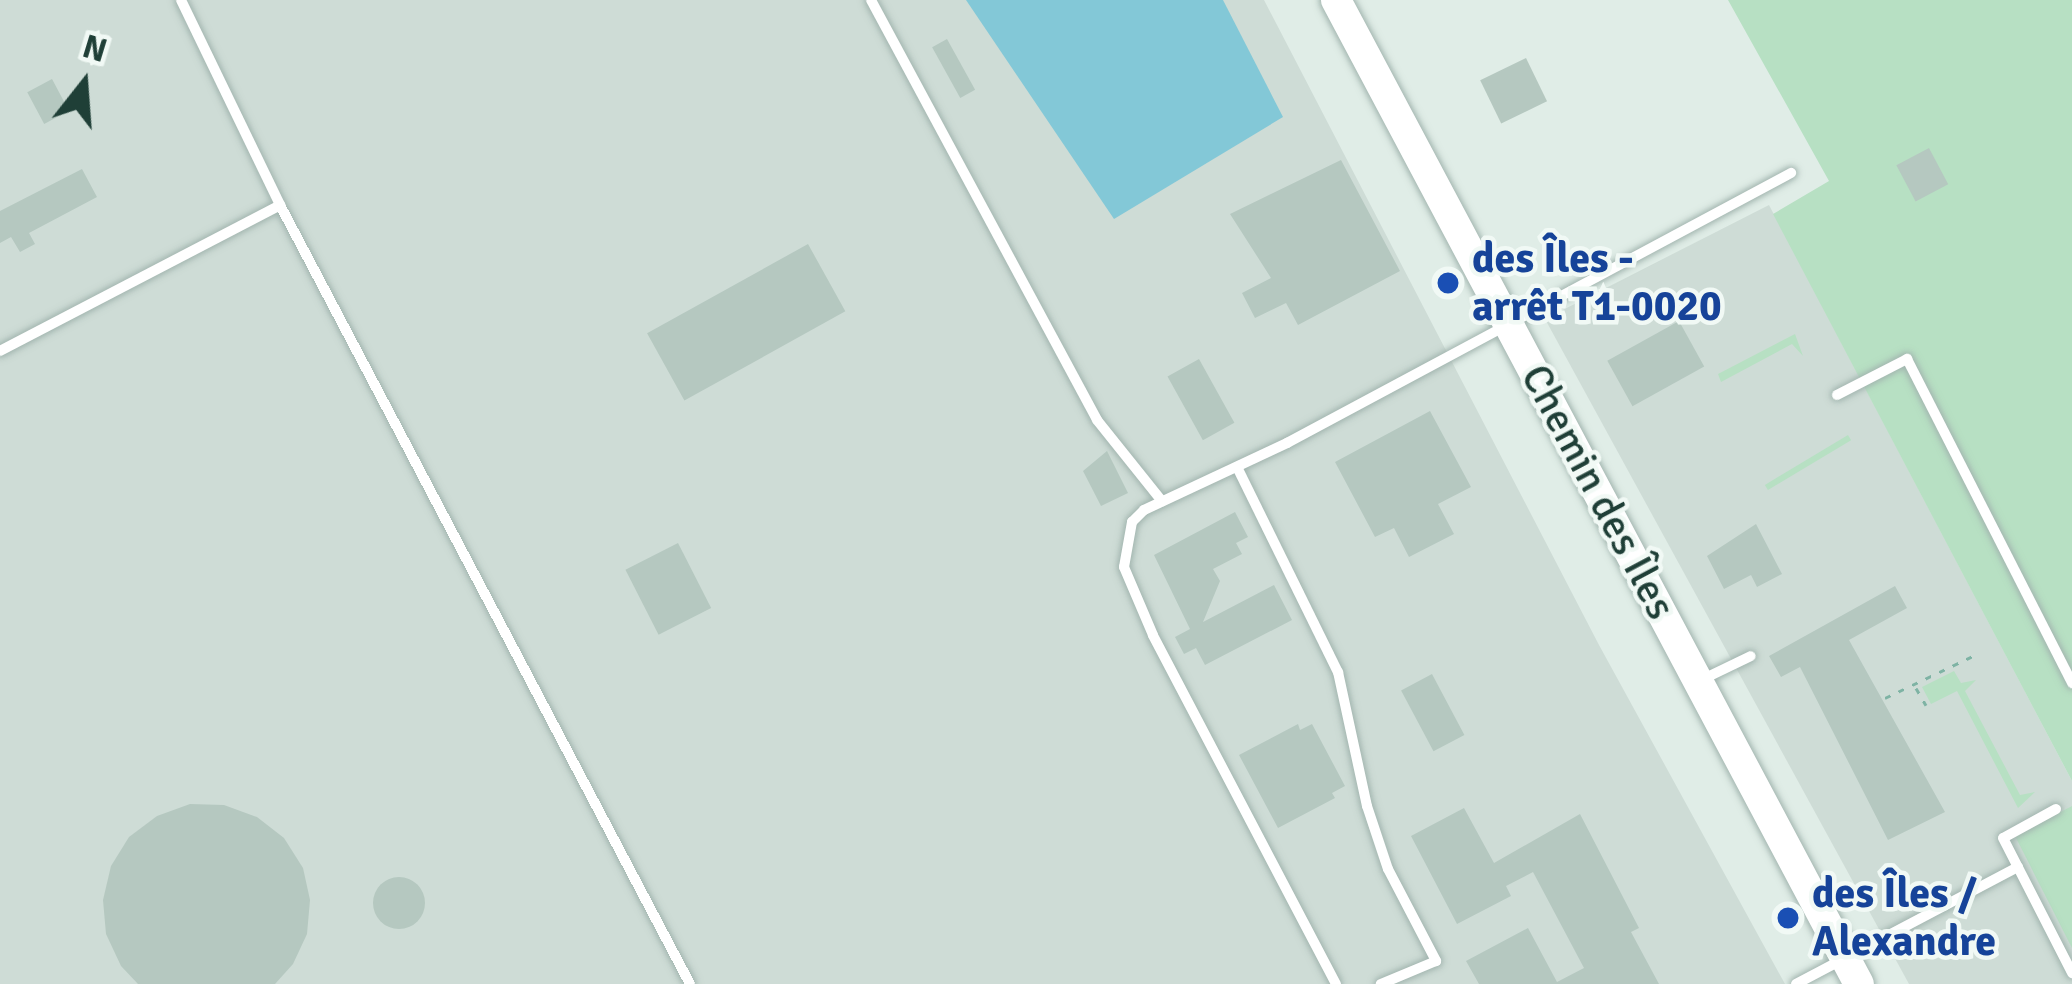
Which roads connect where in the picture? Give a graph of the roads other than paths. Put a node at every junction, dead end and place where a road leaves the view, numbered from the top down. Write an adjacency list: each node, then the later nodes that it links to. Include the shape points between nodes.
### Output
1 (181, 0): 5 (lane)
2 (871, 0): 10 (lane, via 1097,420)
3 (1336, 0): 6 (main road, Chemin des Îles)
4 (1791, 173): 6 (lane)
5 (280, 205): 7 (lane); 18 (lane)
6 (1507, 321): 9 (lane); 12 (main road, Chemin des Îles)
7 (0, 351)
8 (1837, 395): 13 (lane, via 1906,358)
9 (1237, 466): 10 (lane); 20 (lane, via 1338,672 1374,827 1436,961)
10 (1162, 501): 19 (lane, via 1132,522 1124,567)
11 (1751, 656): 12 (lane)
12 (1698, 681): 16 (main road, Chemin des Îles)
13 (2072, 683)
14 (2056, 809): 15 (lane, via 2003,838)
15 (2018, 867): 16 (lane); 17 (lane)
16 (1852, 972): 21 (lane)
17 (2072, 973)
18 (690, 984)
19 (1336, 984)
20 (1381, 984)
21 (1796, 984)

